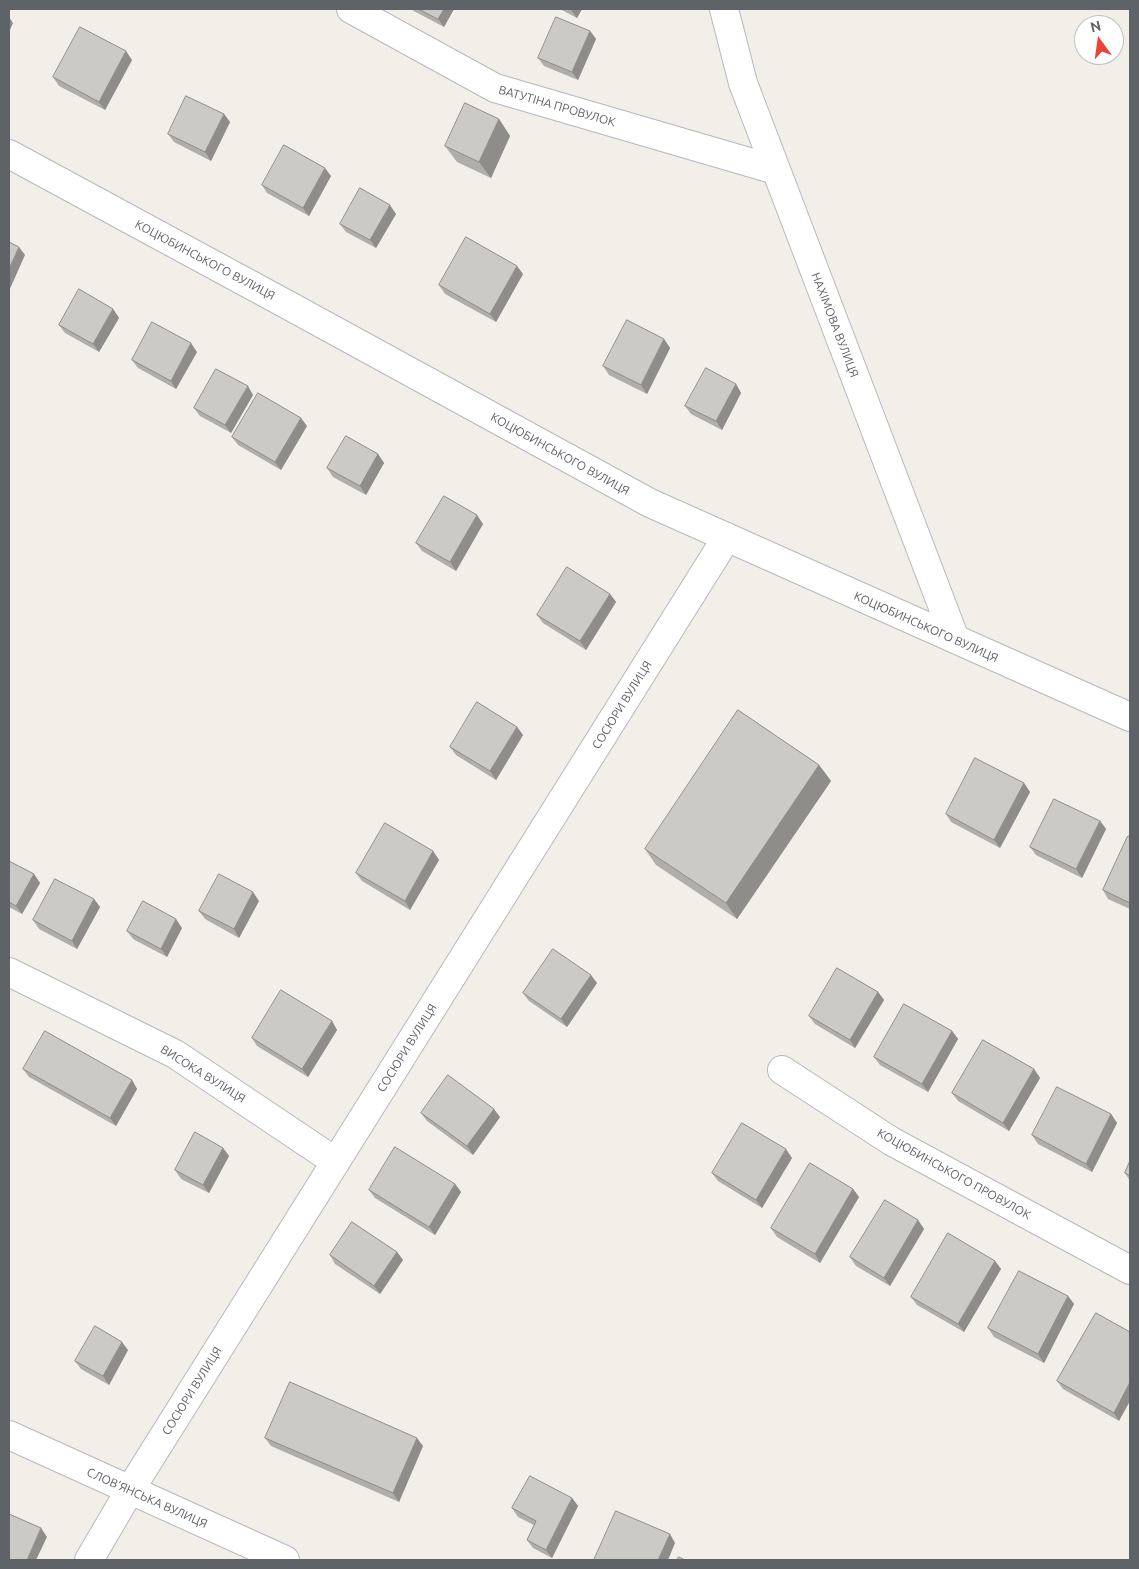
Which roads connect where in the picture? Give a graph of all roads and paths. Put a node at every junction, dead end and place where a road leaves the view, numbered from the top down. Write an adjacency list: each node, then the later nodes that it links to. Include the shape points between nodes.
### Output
1 (350, 9): 4 (street, ВАТУТІНА ПРОВУЛОК, via 495,88)
2 (724, 9): 4 (street, НАХІМОВА ВУЛИЦЯ, via 743,83)
3 (9, 154): 5 (street, КОЦЮБИНСЬКОГО ВУЛИЦЯ, via 650,503)
4 (776, 170): 6 (street, НАХІМОВА ВУЛИЦЯ)
5 (727, 537): 6 (street, КОЦЮБИНСЬКОГО ВУЛИЦЯ); 10 (street, СОСЮРИ ВУЛИЦЯ)
6 (955, 639): 7 (street, КОЦЮБИНСЬКОГО ВУЛИЦЯ)
7 (1130, 717)
8 (9, 972): 10 (street, ВИСОКА ВУЛИЦЯ, via 175,1054)
9 (782, 1070): 11 (street, КОЦЮБИНСЬКОГО ПРОВУЛОК, via 891,1141)
10 (336, 1162): 13 (street, СОСЮРИ ВУЛИЦЯ)
11 (1130, 1270)
12 (9, 1435): 13 (street, СЛОВ’ЯНСЬКА ВУЛИЦЯ)
13 (130, 1490): 14 (street, СОСЮРИ ВУЛИЦЯ); 15 (street, СЛОВ’ЯНСЬКА ВУЛИЦЯ)
14 (89, 1560)
15 (285, 1560)

